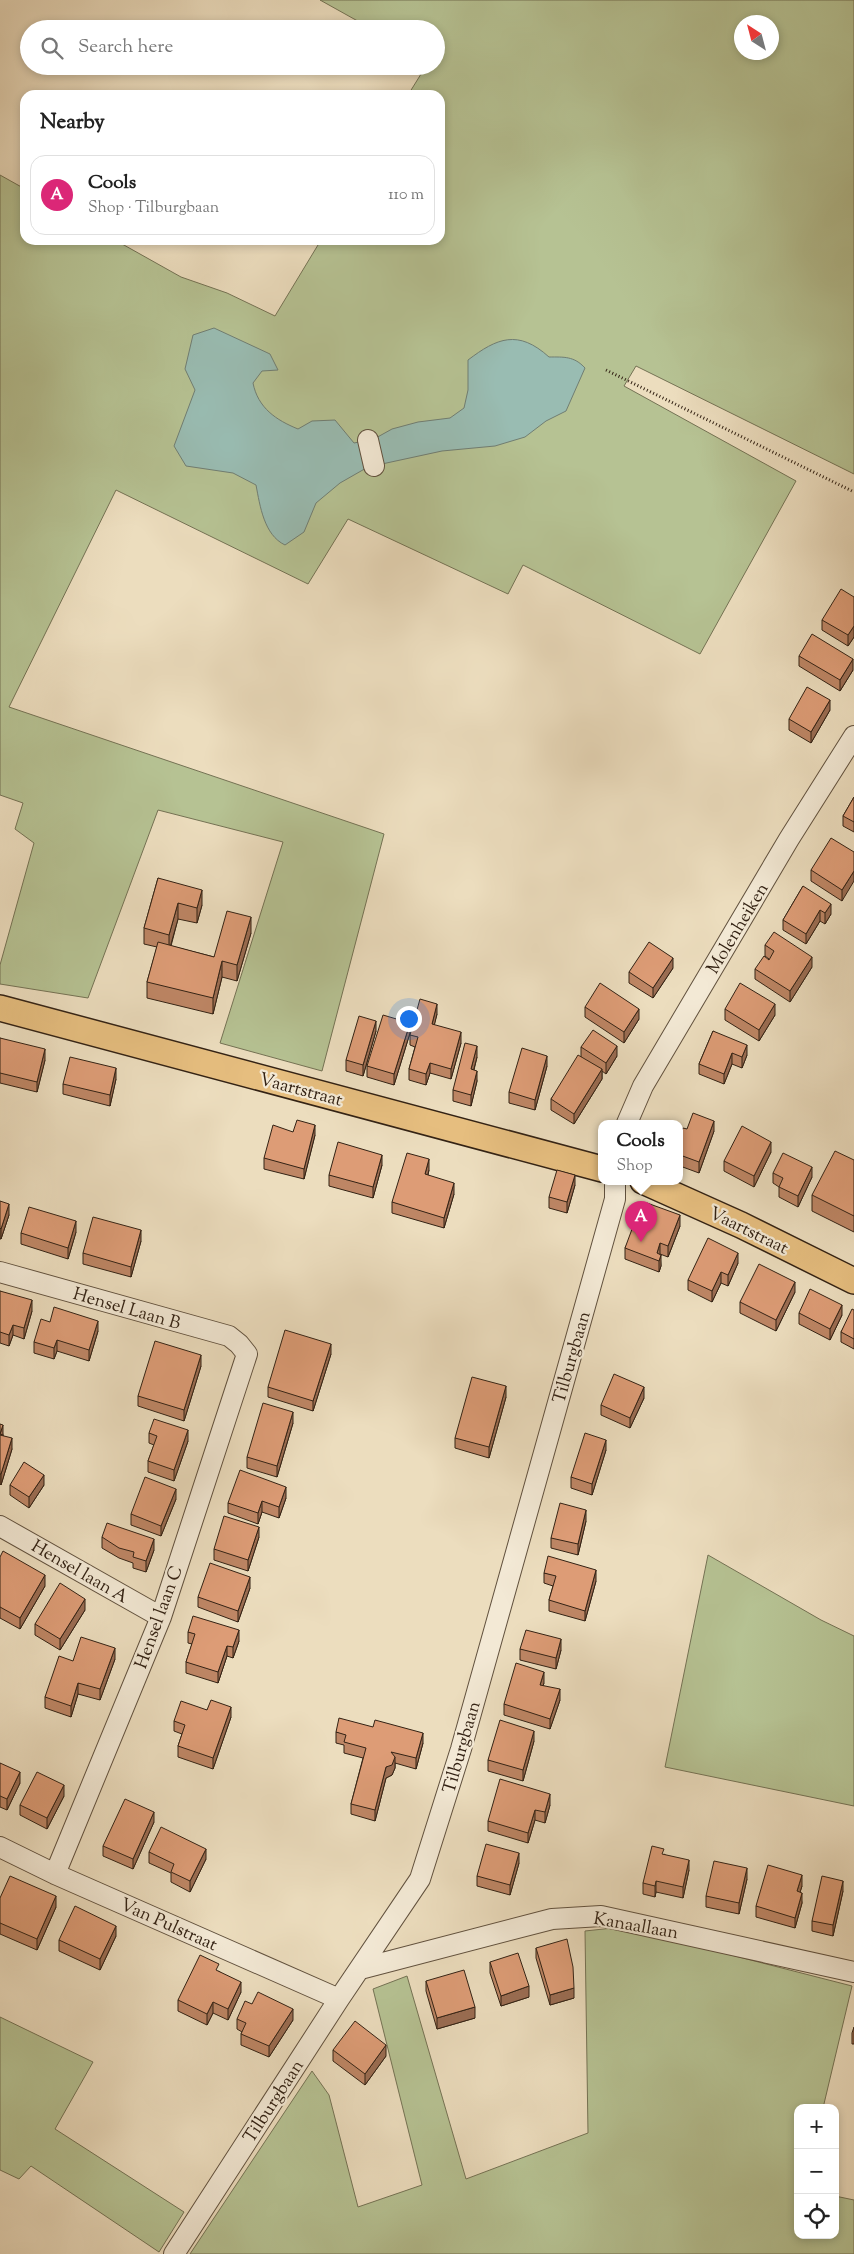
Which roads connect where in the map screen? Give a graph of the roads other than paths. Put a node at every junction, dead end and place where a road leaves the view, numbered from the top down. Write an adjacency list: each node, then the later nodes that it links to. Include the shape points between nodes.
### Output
1 (368, 440): 2 (street)
2 (374, 466)
3 (854, 736): 5 (street, Molenheiken, via 643,1086)
4 (0, 1008): 6 (main road, Vaartstraat)
5 (628, 1120)
6 (598, 1168)
7 (615, 1185): 16 (street, Tilburgbaan, via 615,1199 461,1749 420,1879)
8 (652, 1185): 10 (main road, Vaartstraat)
9 (0, 1272): 11 (street, Hensel Laan B, via 229,1336)
10 (854, 1281)
11 (247, 1354): 13 (street, Hensel laan C)
12 (0, 1526): 13 (street, Hensel laan A)
13 (161, 1617): 15 (street, Hensel laan C)
14 (0, 1847): 15 (street, Van Pulstraat)
15 (55, 1874): 18 (street, Van Pulstraat)
16 (360, 1969): 17 (street, Kanaallaan, via 552,1919 601,1916); 18 (street, Tilburgbaan)
17 (854, 1972)
18 (339, 1999): 19 (street, Tilburgbaan)
19 (174, 2254)

